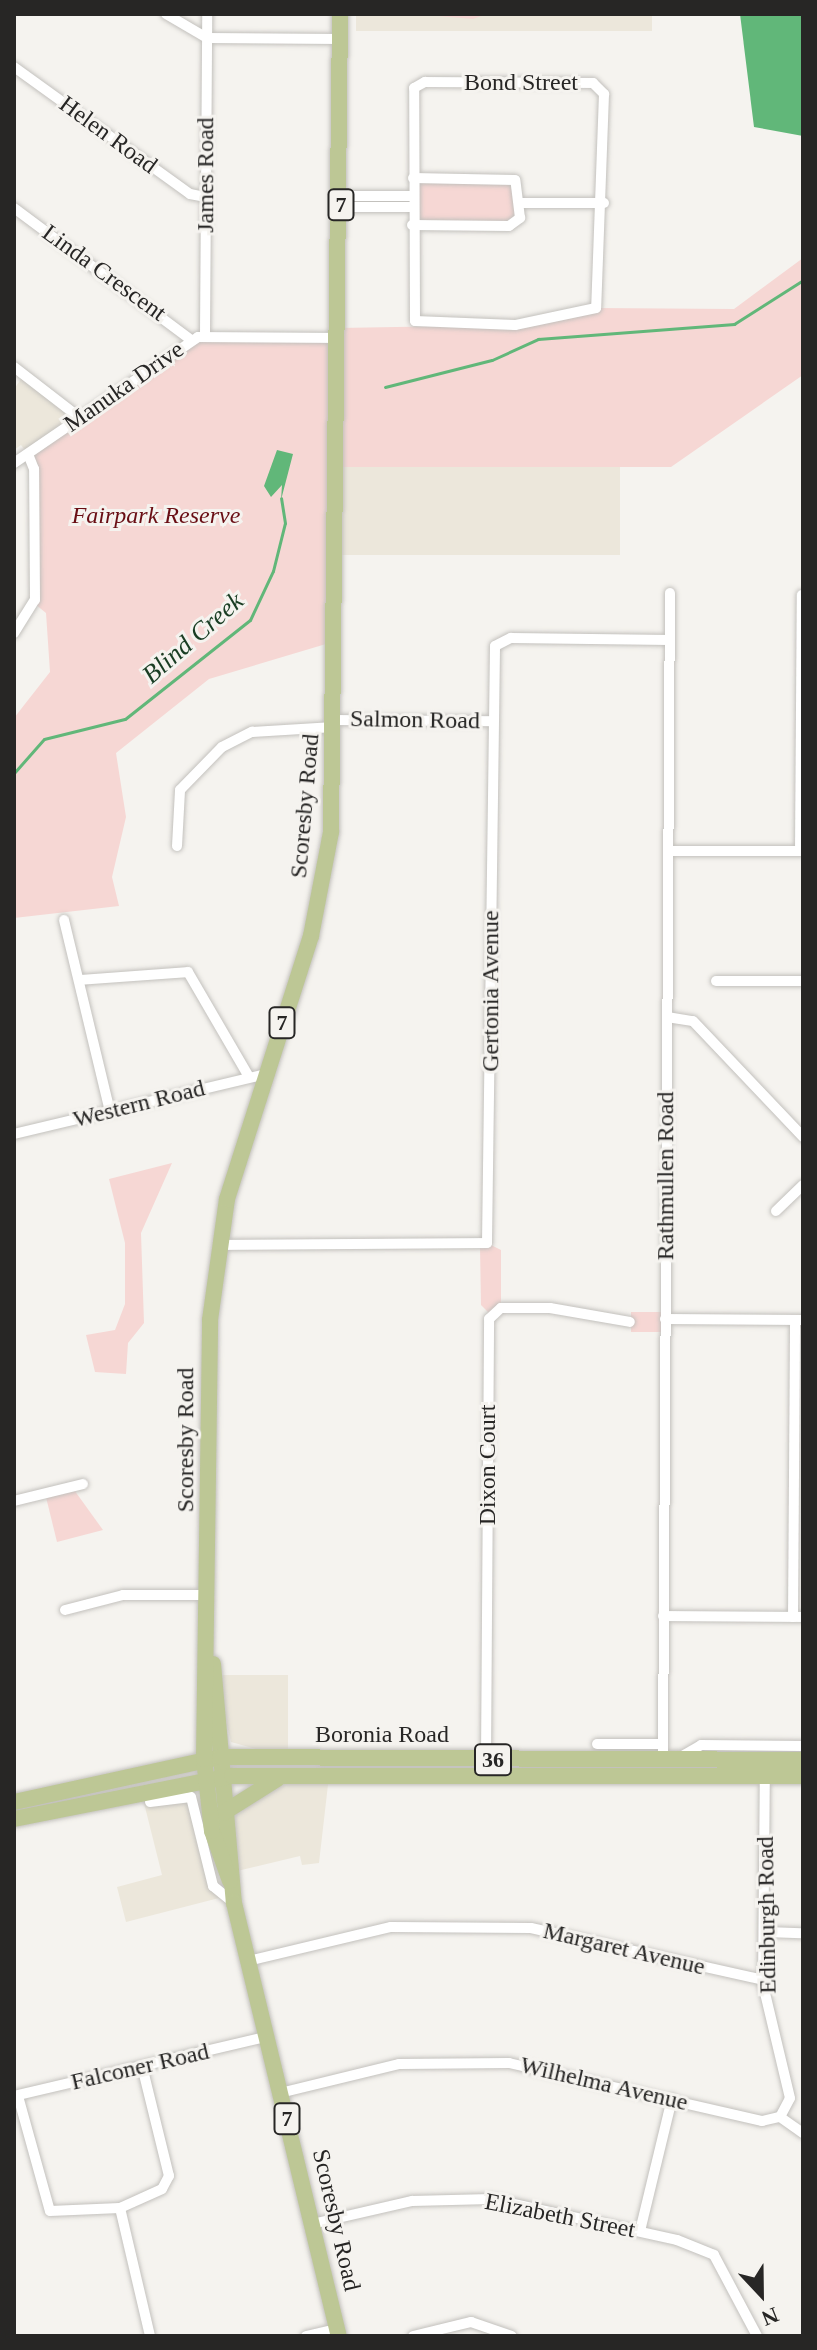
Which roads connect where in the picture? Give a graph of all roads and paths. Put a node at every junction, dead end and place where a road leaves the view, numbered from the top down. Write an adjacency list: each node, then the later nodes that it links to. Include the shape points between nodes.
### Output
1 (166, 14): 4 (street)
2 (207, 14): 4 (street, James Road)
3 (340, 14): 5 (main road, Scoresby Road / 7)
4 (207, 38): 5 (street); 8 (street, James Road)
5 (340, 39): 9 (main road, Scoresby Road / 7)
6 (14, 67): 8 (street, Helen Road, via 190,194)
7 (413, 178): 10 (street, Bond Street); 11 (street, via 512,179); 12 (street, Bond Street, via 413,93 421,83 597,84 604,94)
8 (205, 197): 15 (street, James Road)
9 (341, 201): 10 (street); 16 (main road, Scoresby Road / 7)
10 (413, 201): 14 (street, Bond Street)
11 (520, 203): 12 (street); 14 (street, via 512,226)
12 (604, 203): 14 (street, Bond Street, via 596,308 515,325 415,321)
13 (14, 208): 17 (street, Linda Crescent)
14 (412, 225)
15 (205, 335): 16 (street, Manuka Drive); 17 (street, Manuka Drive)
16 (339, 338): 27 (main road, Scoresby Road / 7)
17 (191, 340): 19 (street, Manuka Drive)
18 (14, 367): 19 (street)
19 (80, 418): 20 (street, Manuka Drive)
20 (28, 454): 21 (street, Manuka Drive); 24 (street, via 34,469 35,600)
21 (14, 463)
22 (670, 593): 25 (street, Rathmullen Road)
23 (802, 595): 30 (street)
24 (14, 633)
25 (670, 640): 26 (street, Gertonia Avenue, via 499,641); 29 (street, Rathmullen Road)
26 (493, 721): 27 (street, Salmon Road); 42 (street, Gertonia Avenue, via 488,1240 477,1247)
27 (336, 723): 28 (street, Salmon Road, via 252,732 222,747 180,790); 36 (main road, Scoresby Road / 7, via 322,887)
28 (177, 846)
29 (668, 851): 30 (street); 35 (street, Rathmullen Road)
30 (802, 851)
31 (64, 920): 32 (street)
32 (79, 980): 36 (street, via 188,972); 37 (street)
33 (716, 981): 34 (street)
34 (803, 981)
35 (667, 1017): 39 (street, via 693,1021); 43 (street, Rathmullen Road)
36 (257, 1076): 37 (street, Western Road); 42 (main road, Scoresby Road / 7)
37 (110, 1111): 38 (street, Western Road)
38 (14, 1134)
39 (803, 1137)
40 (803, 1185): 41 (street)
41 (776, 1211)
42 (218, 1245): 49 (main road, Scoresby Road / 7, via 210,1320)
43 (665, 1319): 44 (street); 51 (street, Rathmullen Road)
44 (799, 1320): 47 (street)
45 (630, 1322): 60 (street, Dixon Court, via 553,1308 499,1308 489,1319)
46 (83, 1484): 48 (street)
47 (798, 1488): 52 (street)
48 (14, 1501)
49 (209, 1595): 50 (street, via 123,1595); 53 (main road, Scoresby Road / 7)
50 (65, 1610)
51 (663, 1616): 52 (street); 61 (street, Rathmullen Road)
52 (798, 1617)
53 (208, 1635): 54 (main road, Scoresby Road / 7); 55 (main road, Scoresby Road / 7)
54 (219, 1710): 58 (main road, via 229,1739); 59 (main road, Scoresby Road / 7)
55 (204, 1721): 59 (main road, Scoresby Road / 7); 63 (main road, via 194,1745)
56 (597, 1744): 61 (street, Boronia Road)
57 (803, 1746): 61 (street, via 701,1745)
58 (247, 1757): 59 (main road, Boronia Road / 36); 60 (main road, Boronia Road / 36)
59 (212, 1758): 63 (main road, Boronia Road / 36); 67 (main road, Scoresby Road / 7)
60 (486, 1760): 61 (main road, Boronia Road / 36)
61 (666, 1760): 64 (main road, Boronia Road / 36); 65 (main road, Boronia Road / 36)
62 (803, 1760): 64 (main road, Boronia Road / 36)
63 (167, 1766): 68 (main road, Boronia Road / 36)
64 (765, 1768): 66 (main road, Boronia Road / 36); 74 (street, Edinburgh Road)
65 (286, 1776): 67 (main road, Boronia Road / 36); 70 (main road, via 248,1791)
66 (803, 1776)
67 (213, 1778): 70 (main road, Scoresby Road / 7); 71 (main road, Boronia Road / 36); 72 (main road, Scoresby Road / 7)
68 (14, 1802)
69 (150, 1802): 73 (street, via 191,1797 213,1886)
70 (223, 1813): 72 (main road, Scoresby Road / 7)
71 (14, 1819)
72 (230, 1881): 73 (main road, Scoresby Road / 7)
73 (234, 1903): 76 (main road, Scoresby Road / 7)
74 (765, 1932): 75 (street); 77 (street, Edinburgh Road)
75 (803, 1933)
76 (248, 1961): 77 (street, Margaret Avenue, via 391,1927 531,1928); 78 (main road, Scoresby Road / 7)
77 (763, 1980): 83 (street, Edinburgh Road, via 790,2094)
78 (266, 2037): 79 (street, Falconer Road); 80 (main road, Scoresby Road / 7)
79 (142, 2066): 81 (street, Falconer Road); 85 (street, via 169,2176 162,2189)
80 (280, 2093): 82 (street, Wilhelma Avenue, via 399,2064 509,2063); 86 (main road, Scoresby Road / 7)
81 (16, 2096): 85 (street, via 50,2211)
82 (672, 2099): 83 (street, Wilhelma Avenue, via 762,2121); 87 (street)
83 (782, 2116): 84 (street)
84 (803, 2133)
85 (120, 2208): 89 (street)
86 (312, 2224): 87 (street, Elizabeth Street, via 412,2201 491,2199); 88 (main road, Scoresby Road / 7)
87 (640, 2231): 93 (street, Elizabeth Street, via 709,2250)
88 (338, 2332): 90 (street)
89 (150, 2336)
90 (306, 2336)
91 (413, 2336): 92 (street, via 471,2322)
92 (512, 2336)
93 (757, 2336)

